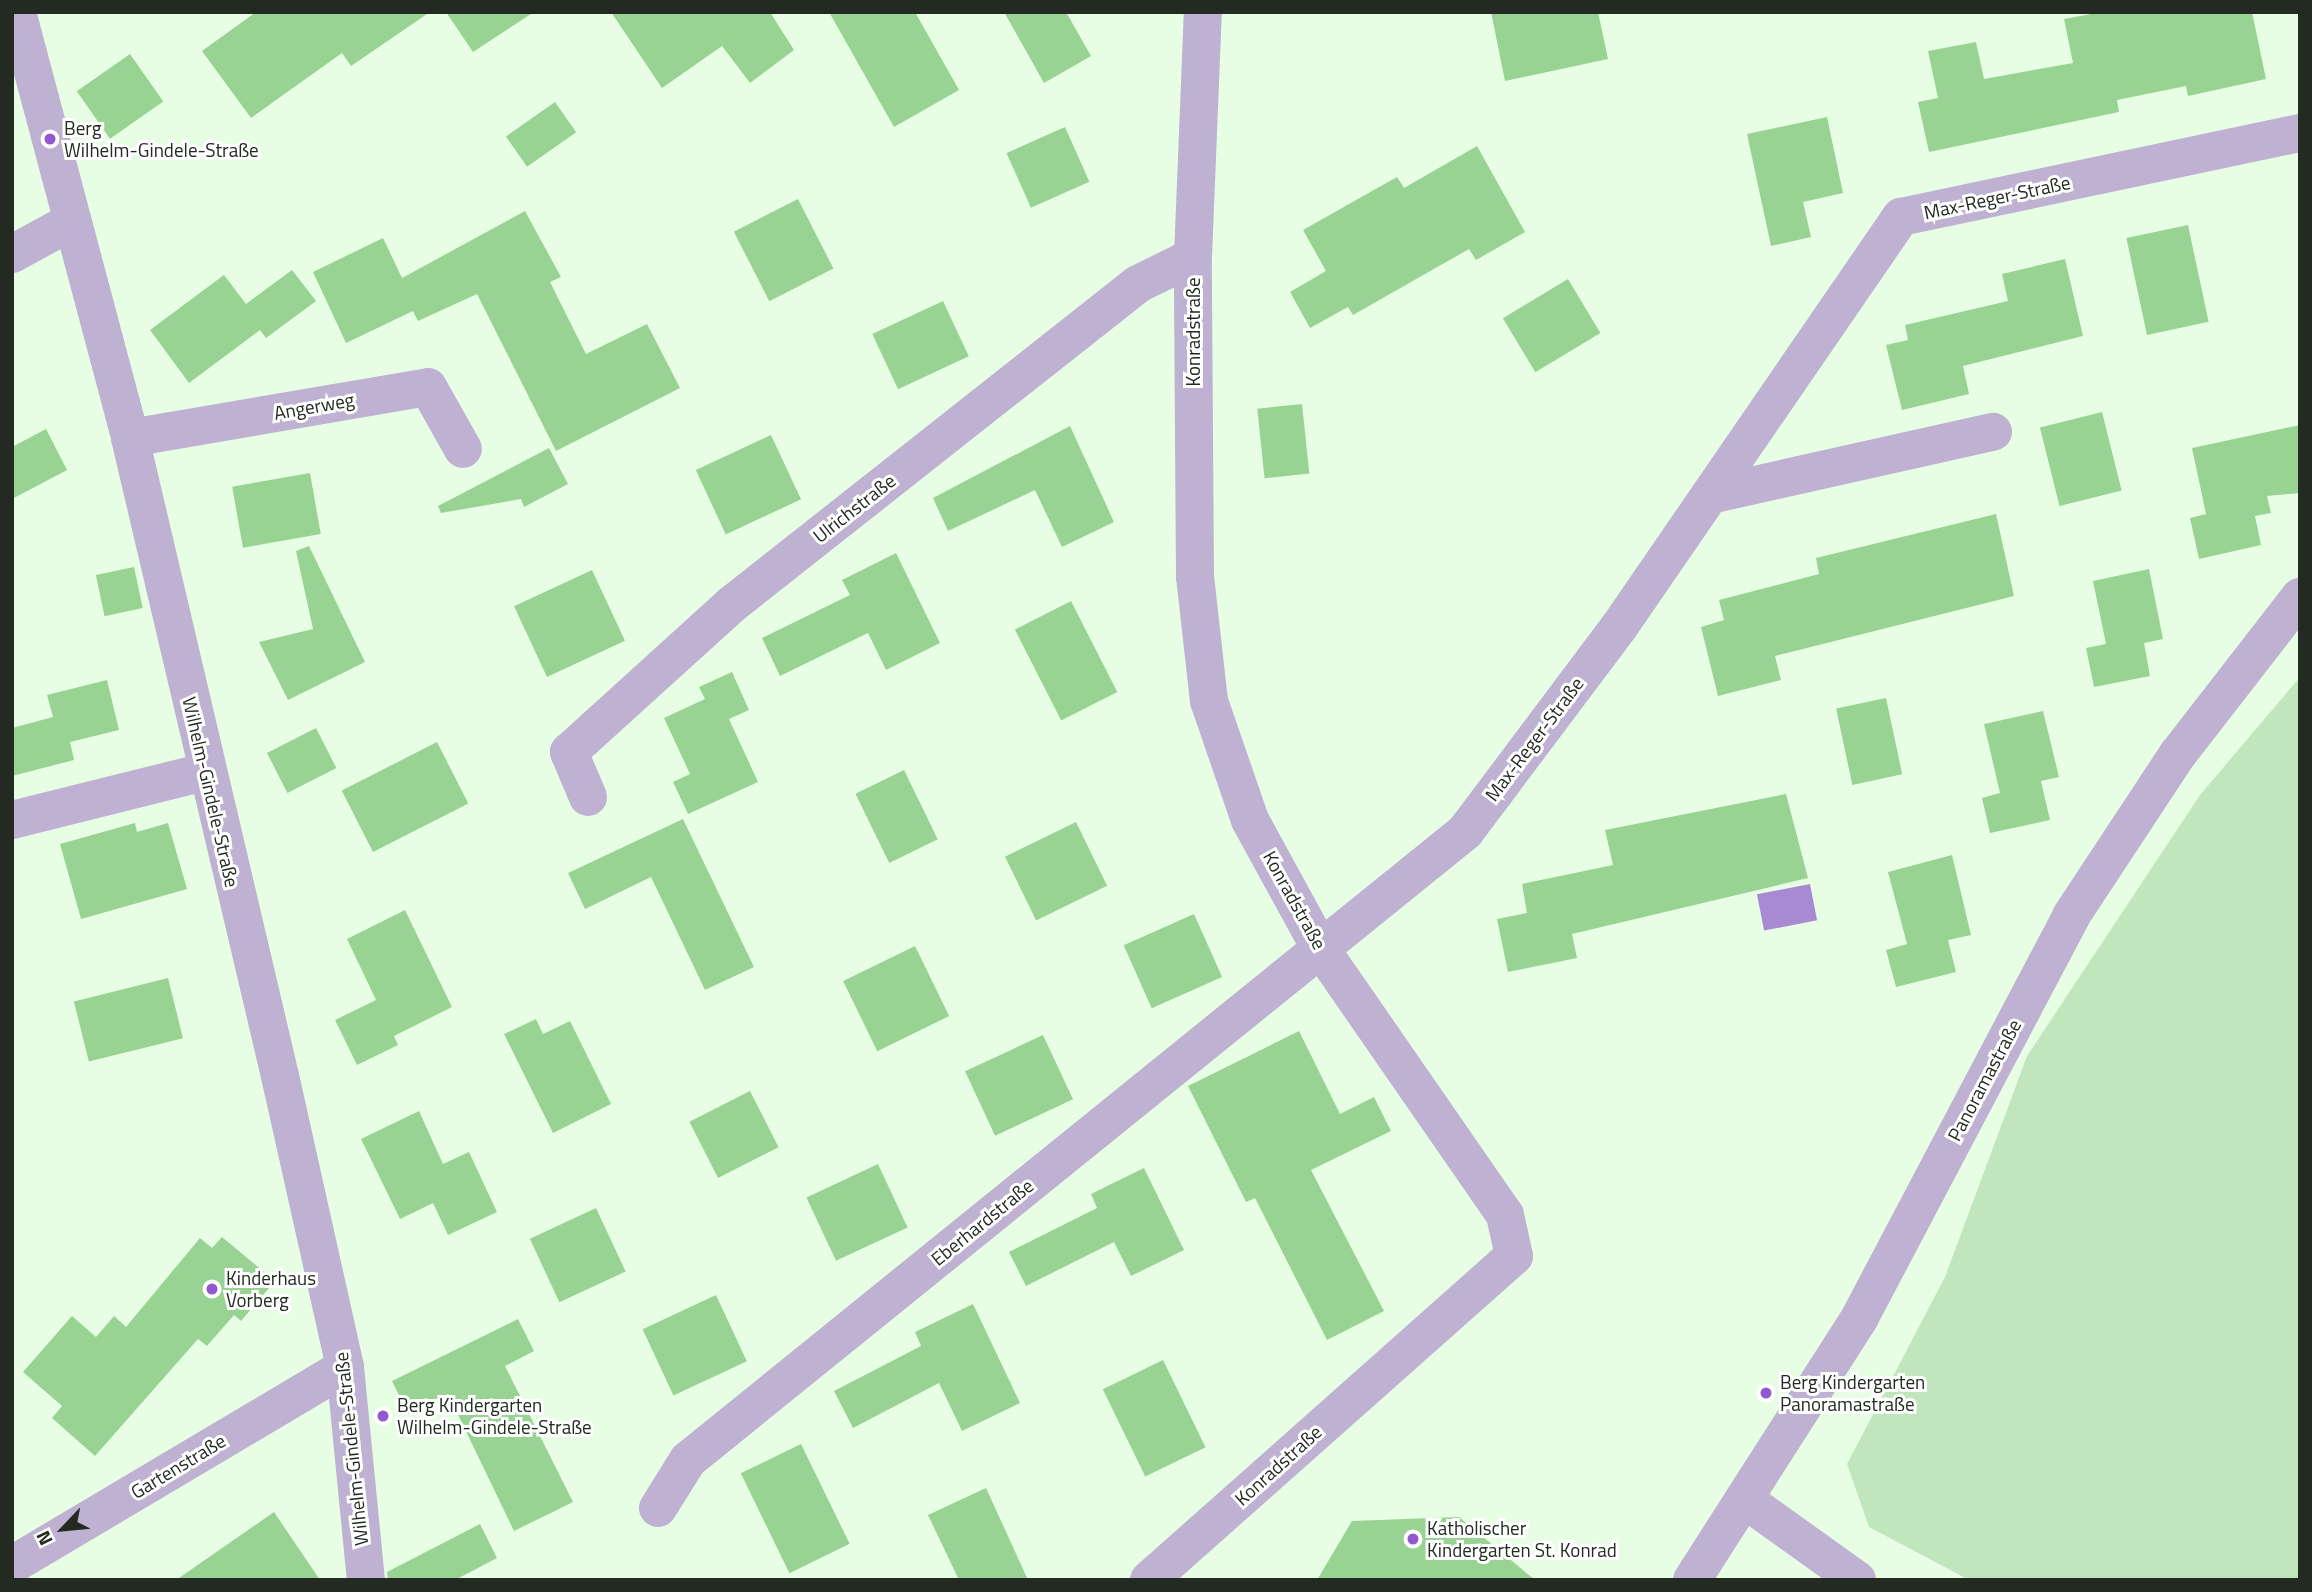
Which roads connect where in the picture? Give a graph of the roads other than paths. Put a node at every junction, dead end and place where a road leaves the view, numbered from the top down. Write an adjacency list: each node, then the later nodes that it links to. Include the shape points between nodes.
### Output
1 (17, 12): 4 (street, Wilhelm-Gindele-Straße)
2 (1203, 12): 6 (street, Konradstraße)
3 (2300, 133): 10 (street, Max-Reger-Straße, via 1901,217)
4 (71, 222): 5 (street); 8 (street, Wilhelm-Gindele-Straße)
5 (12, 254)
6 (1193, 257): 13 (street, Ulrichstraße, via 1138,284 730,605 569,751); 15 (street, Konradstraße, via 1195,577 1209,701 1250,820)
7 (1993, 432): 10 (street)
8 (130, 438): 9 (street, Angerweg, via 428,387); 12 (street, Wilhelm-Gindele-Straße)
9 (463, 449)
10 (1710, 495): 15 (street, Max-Reger-Straße, via 1465,832)
11 (2300, 597): 17 (street, Panoramastraße, via 2178,754 2071,916 1860,1317)
12 (205, 772): 14 (street); 16 (street, Wilhelm-Gindele-Straße)
13 (588, 797)
14 (12, 820)
15 (1320, 948): 18 (street, Eberhardstraße, via 688,1460); 21 (street, Konradstraße, via 1505,1215 1514,1256)
16 (345, 1367): 19 (street, Gartenstraße); 20 (street, Wilhelm-Gindele-Straße)
17 (1744, 1499): 22 (street, Panoramastraße); 23 (street)
18 (658, 1508)
19 (12, 1565)
20 (366, 1580)
21 (1149, 1580)
22 (1692, 1580)
23 (1857, 1580)

